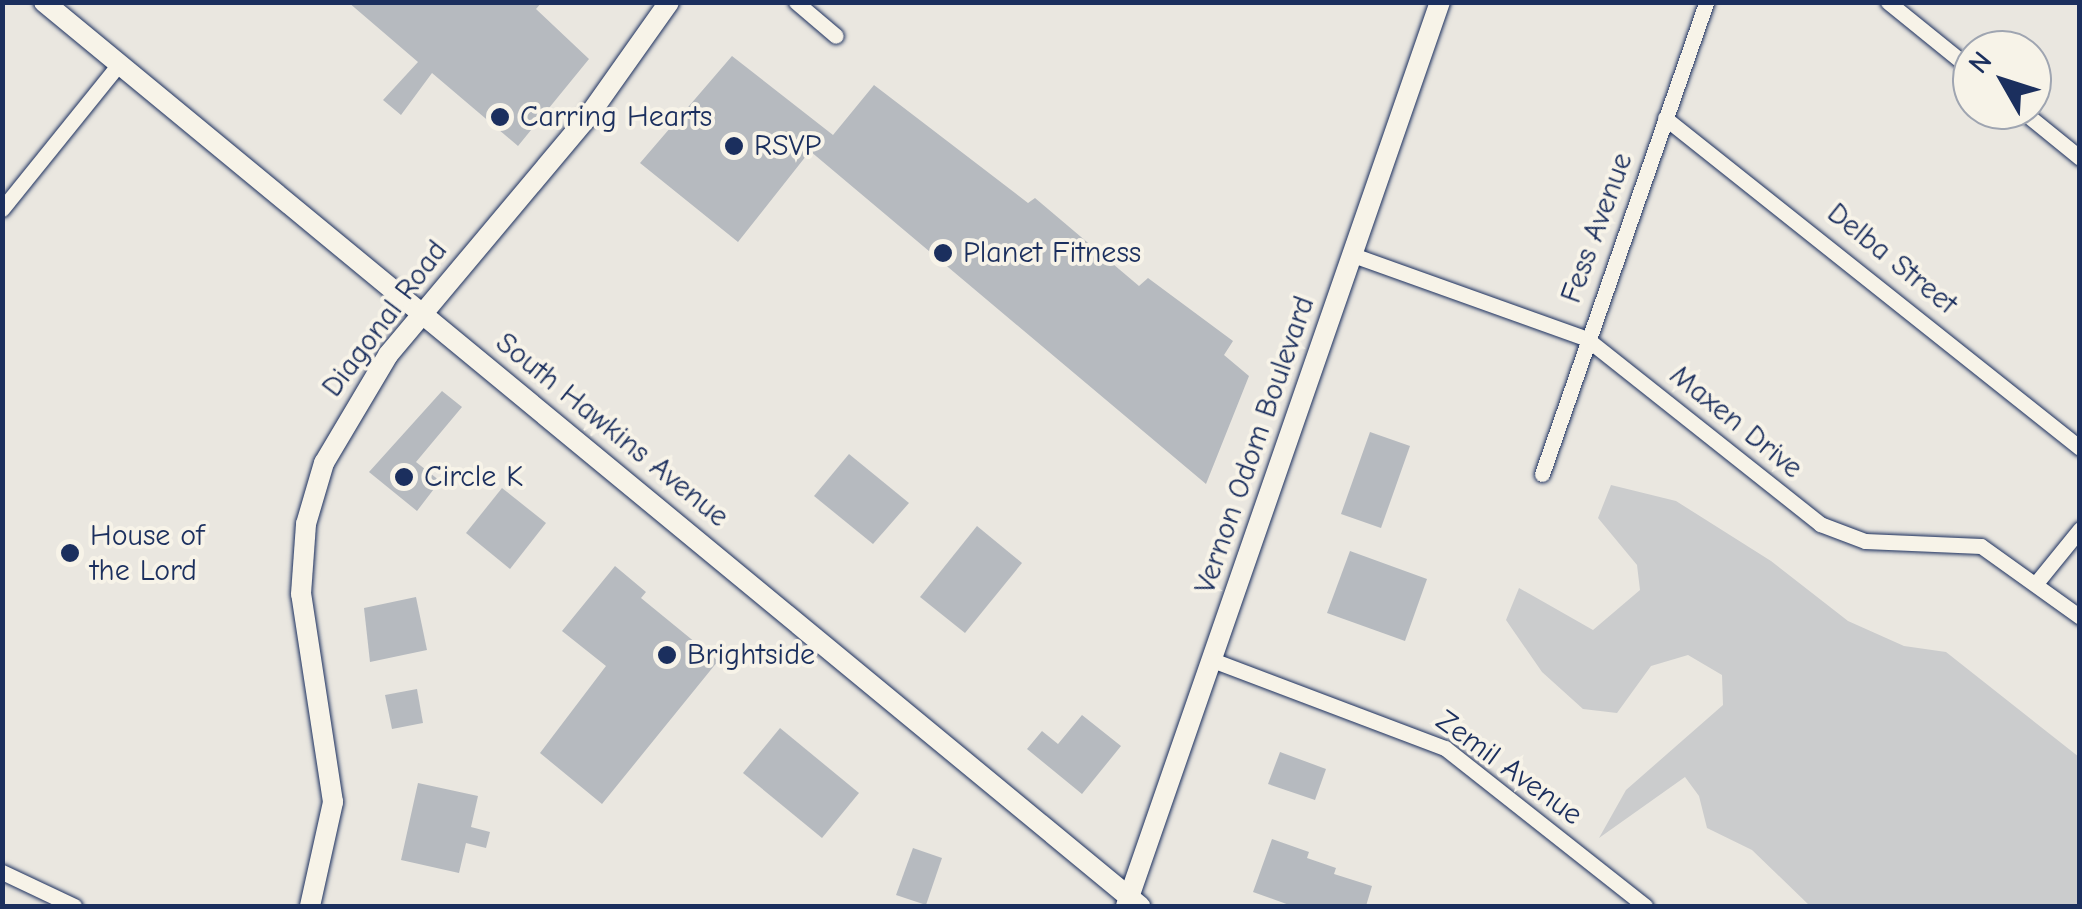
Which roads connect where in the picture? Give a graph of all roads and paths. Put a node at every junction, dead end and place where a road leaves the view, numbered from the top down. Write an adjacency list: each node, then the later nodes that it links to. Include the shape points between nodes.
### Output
1 (44, 2): 9 (street, South Hawkins Avenue)
2 (669, 2): 15 (street, Diagonal Road, via 587,118)
3 (796, 2): 7 (street)
4 (1440, 2): 14 (street, Vernon Odom Boulevard)
5 (1706, 2): 10 (street, Fess Avenue)
6 (1888, 2): 8 (street)
7 (836, 36)
8 (1952, 54)
9 (119, 64): 13 (street); 15 (street, South Hawkins Avenue)
10 (1665, 118): 16 (street, Fess Avenue); 17 (street, Delba Street)
11 (2046, 130): 12 (street)
12 (2080, 158)
13 (2, 209)
14 (1353, 254): 16 (street, Maxen Drive); 22 (street, Vernon Odom Boulevard)
15 (421, 314): 24 (street, South Hawkins Avenue); 26 (street, Diagonal Road, via 342,424 306,524 300,594 333,802 328,850)
16 (1587, 339): 18 (street, Fess Avenue); 20 (street, Maxen Drive, via 1820,524 1890,544 1981,546)
17 (2080, 448)
18 (1542, 474)
19 (2080, 529): 20 (street)
20 (2036, 582): 21 (street, Maxen Drive)
21 (2080, 617)
22 (1212, 660): 24 (street, Vernon Odom Boulevard); 27 (street, Zemil Avenue, via 1445,748)
23 (2, 872): 25 (street)
24 (1132, 904)
25 (74, 906)
26 (310, 906)
27 (1646, 906)

